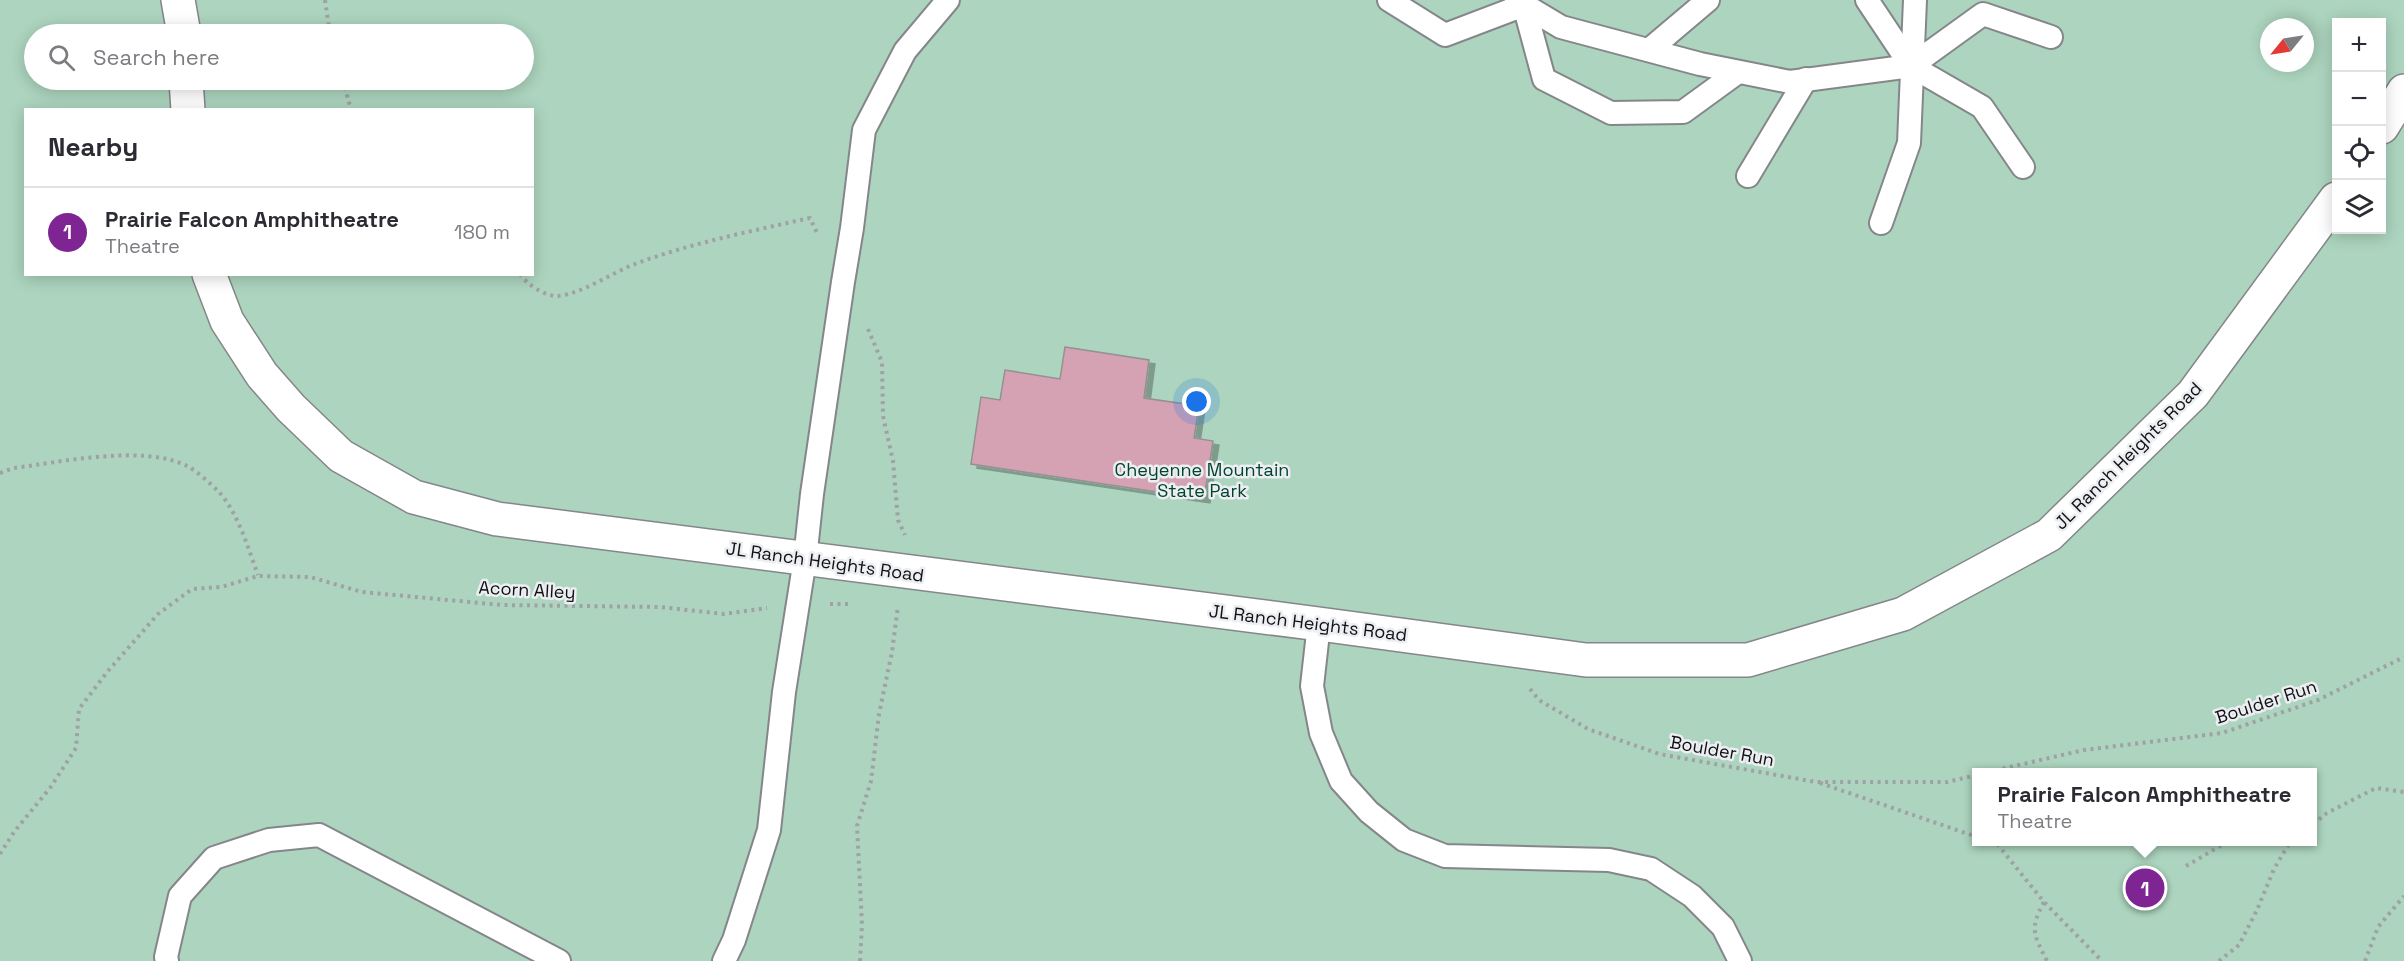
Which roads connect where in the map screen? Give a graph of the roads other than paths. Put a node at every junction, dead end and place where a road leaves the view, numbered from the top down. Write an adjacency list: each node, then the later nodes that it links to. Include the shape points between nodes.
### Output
1 (178, 0): 8 (street)
2 (948, 0): 23 (lane, via 905,51 864,130)
3 (1389, 0): 7 (lane, via 1445,35)
4 (1708, 0): 10 (lane)
5 (1867, 0): 11 (lane)
6 (1915, 0): 11 (lane)
7 (1520, 2): 10 (lane, via 1561,27); 12 (lane, via 1544,79 1611,113 1683,112)
8 (182, 24)
9 (2051, 37): 11 (lane, via 1983,14)
10 (1649, 50): 12 (lane)
11 (1911, 66): 13 (lane); 18 (lane, via 1982,107); 21 (lane, via 1909,143)
12 (1738, 72): 13 (lane, via 1790,82)
13 (1806, 79): 19 (lane)
14 (187, 90): 16 (street)
15 (2404, 91): 17 (street)
16 (188, 108)
17 (2383, 126)
18 (2023, 167)
19 (1748, 176)
20 (2332, 206): 24 (street, JL Ranch Heights Road, via 2185,402 2049,535 1903,614 1748,660 1586,660)
21 (1881, 223)
22 (210, 276): 23 (street, JL Ranch Heights Road, via 227,321 262,375 291,408 341,456 414,497 497,519)
23 (805, 559): 24 (street, JL Ranch Heights Road); 27 (lane, via 783,692 769,830)
24 (1318, 624): 28 (lane, via 1312,686 1321,734 1341,781 1369,812 1404,840 1445,856 1609,860 1651,869 1692,896 1723,927)
25 (167, 961): 26 (lane, via 180,896 214,858 269,840 319,835)
26 (559, 961)
27 (724, 961)
28 (1740, 961)

